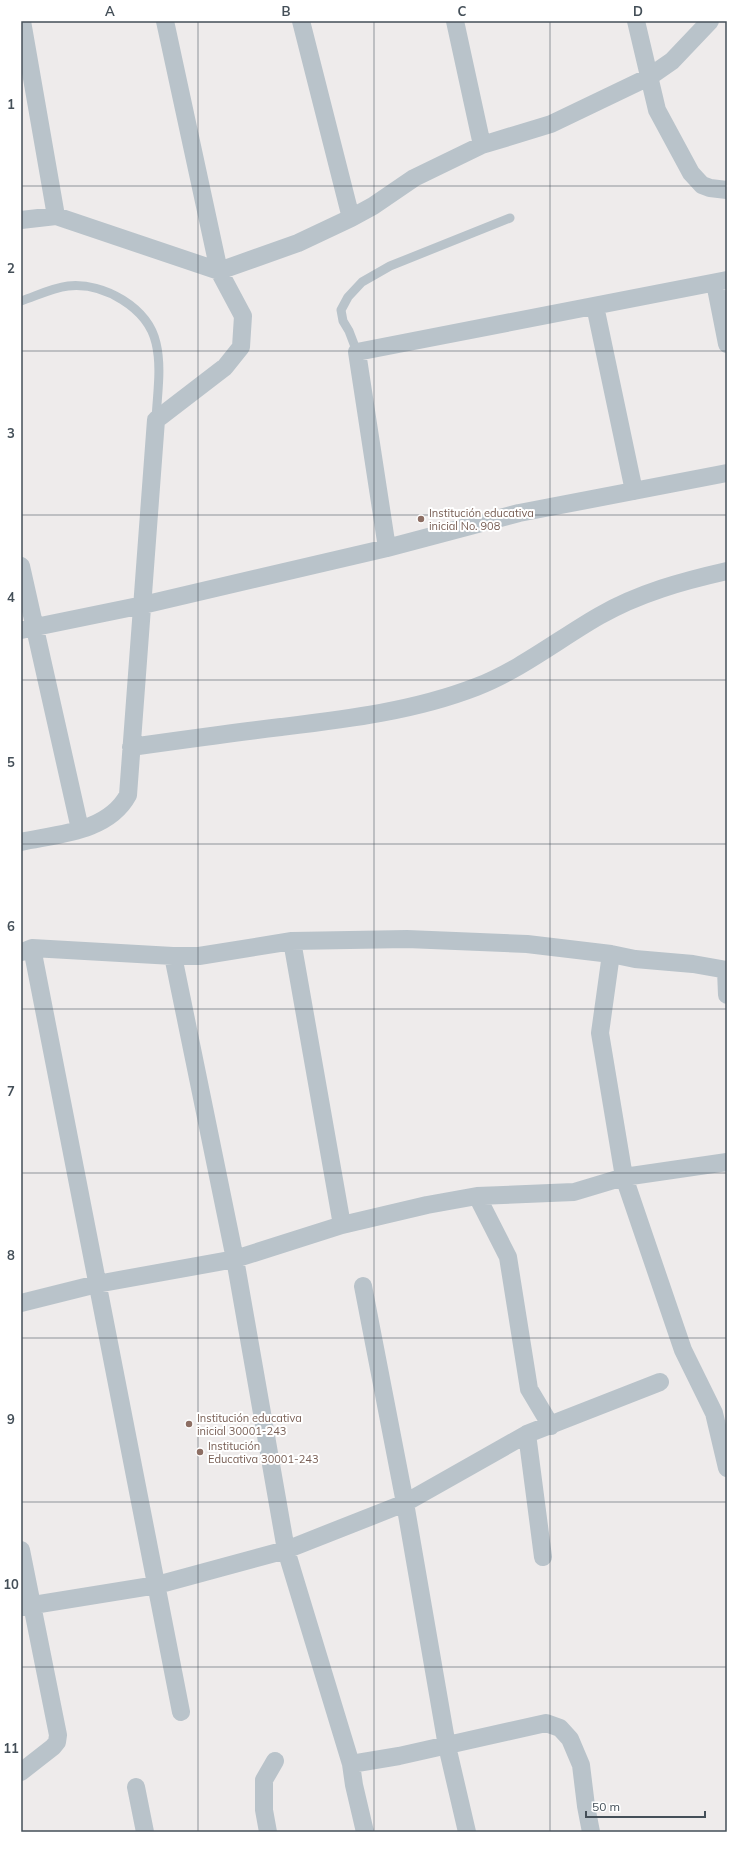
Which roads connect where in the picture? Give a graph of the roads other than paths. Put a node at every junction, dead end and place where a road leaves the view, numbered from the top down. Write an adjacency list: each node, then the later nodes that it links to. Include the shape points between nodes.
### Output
1 (22, 21): 10 (street)
2 (165, 21): 14 (street)
3 (301, 21): 11 (street)
4 (455, 21): 8 (street)
5 (636, 21): 7 (street)
6 (710, 21): 7 (street, via 672,61)
7 (649, 77): 8 (street, via 551,124); 9 (street, via 657,110 694,179 710,188)
8 (482, 145): 11 (street, via 414,178 373,206)
9 (727, 190)
10 (56, 216): 13 (street); 14 (street)
11 (350, 218): 14 (street, via 298,243)
12 (510, 218): 19 (lane, via 390,266 362,282 348,297 341,310 343,321)
13 (21, 220)
14 (219, 271): 20 (street, via 243,316 241,347 225,367)
15 (721, 281): 17 (street); 18 (street)
16 (21, 301): 20 (lane, via 69,286 96,289 114,295 136,310 149,324 156,343 159,369)
17 (595, 306): 19 (street); 22 (street)
18 (727, 344)
19 (357, 352): 23 (street)
20 (156, 420): 26 (street)
21 (727, 473): 22 (street)
22 (634, 491): 23 (street, via 518,513)
23 (387, 548): 26 (street)
24 (21, 566): 27 (street)
25 (727, 571): 28 (street, via 634,598 477,687 411,707 354,718)
26 (143, 606): 27 (street); 28 (street)
27 (27, 628): 29 (street)
28 (131, 747): 29 (street, via 128,795 121,806 100,822)
29 (80, 829): 30 (street)
30 (21, 842)
31 (292, 941): 33 (street, via 407,939 526,944); 34 (street, via 199,956); 40 (street)
32 (26, 950): 34 (street); 42 (street)
33 (611, 954): 35 (street); 38 (street, via 600,1033)
34 (173, 956): 41 (street)
35 (727, 970): 36 (street)
36 (727, 995)
37 (727, 1162): 38 (street)
38 (624, 1177): 39 (street, via 574,1192); 48 (street, via 683,1350 714,1412)
39 (477, 1196): 40 (street); 46 (street, via 508,1257 529,1389)
40 (342, 1225): 41 (street)
41 (235, 1259): 42 (street); 51 (street)
42 (97, 1284): 44 (street); 53 (street)
43 (363, 1286): 49 (street)
44 (21, 1303)
45 (660, 1382): 46 (street)
46 (551, 1426): 47 (street)
47 (527, 1434): 49 (street); 52 (street)
48 (727, 1468)
49 (405, 1503): 51 (street); 56 (street)
50 (21, 1550): 54 (street)
51 (286, 1550): 53 (street); 58 (street)
52 (543, 1556)
53 (157, 1585): 54 (street); 55 (street)
54 (27, 1606): 59 (street, via 58,1735 54,1747)
55 (181, 1712)
56 (447, 1746): 58 (street); 64 (street); 65 (street, via 546,1723 560,1728 570,1739 581,1765)
57 (275, 1760): 62 (street, via 264,1780 264,1810)
58 (351, 1764): 63 (street)
59 (21, 1772)
60 (136, 1787): 61 (street)
61 (145, 1832)
62 (268, 1832)
63 (365, 1832)
64 (467, 1832)
65 (592, 1832)

